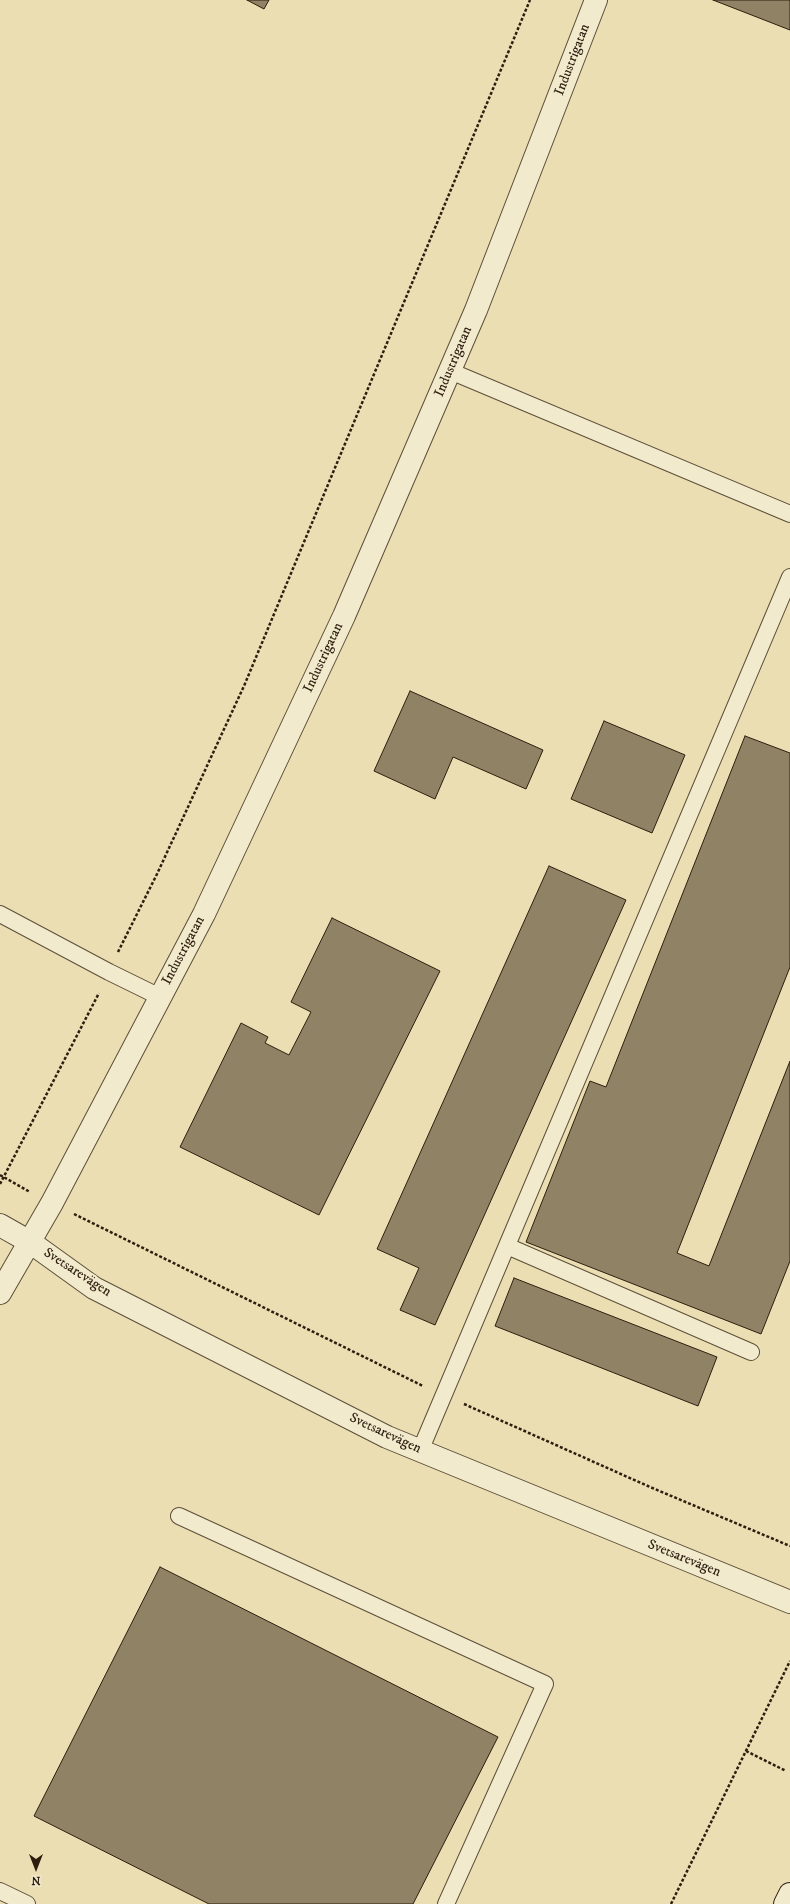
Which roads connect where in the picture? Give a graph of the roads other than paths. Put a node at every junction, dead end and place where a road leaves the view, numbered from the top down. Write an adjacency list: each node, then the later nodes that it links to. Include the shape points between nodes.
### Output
1 (596, 0): 2 (street, Industrigatan)
2 (450, 371): 3 (lane); 6 (street, Industrigatan, via 344,616 204,914)
3 (790, 514)
4 (790, 577): 9 (lane)
5 (0, 914): 6 (lane)
6 (160, 997): 8 (street, Industrigatan)
7 (0, 1225): 8 (street, Svetsarevägen)
8 (30, 1242): 10 (street, Industrigatan); 12 (street, Svetsarevägen, via 94,1288 387,1437)
9 (507, 1246): 11 (lane); 12 (lane)
10 (0, 1293)
11 (751, 1352)
12 (420, 1451): 14 (street, Svetsarevägen)
13 (179, 1516): 18 (lane, via 545,1684)
14 (790, 1602)
15 (0, 1891): 17 (lane)
16 (790, 1894): 19 (street)
17 (27, 1904)
18 (446, 1904)
19 (785, 1904)

